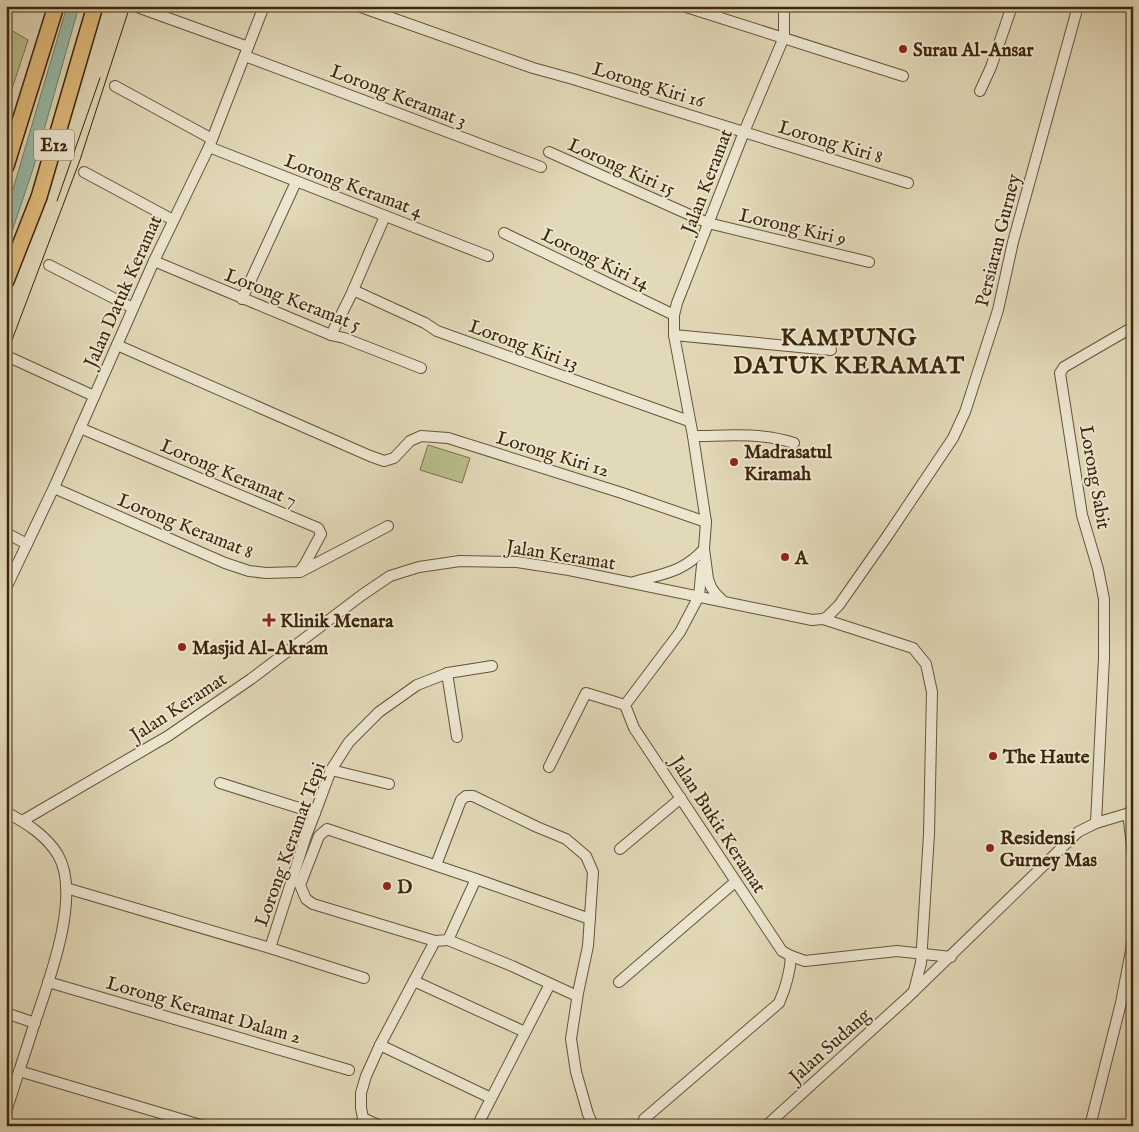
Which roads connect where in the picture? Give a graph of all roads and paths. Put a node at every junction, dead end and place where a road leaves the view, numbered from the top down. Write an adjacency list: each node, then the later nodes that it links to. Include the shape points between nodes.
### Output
1 (56, 6): 18 (highway, E12)
2 (95, 6): 31 (highway, E12, via 39,197)
3 (264, 6): 11 (street, Jalan Datuk Keramat)
4 (358, 6): 15 (street, Lorong Kiri 16, via 533,68)
5 (683, 6): 10 (street)
6 (784, 6): 10 (street, Jalan Keramat)
7 (1012, 6): 14 (street, via 992,67)
8 (1078, 6): 59 (street, Persiaran Gurney, via 1013,242 998,310 965,412 953,438 888,535 839,605)
9 (140, 8): 11 (street, Lorong Keramat 3)
10 (784, 37): 12 (street); 15 (street, Jalan Keramat)
11 (246, 51): 16 (street, Jalan Datuk Keramat); 19 (street, Lorong Keramat 3)
12 (903, 76)
13 (115, 86): 16 (street, Lorong Keramat 4)
14 (980, 91)
15 (744, 132): 22 (street, Lorong Kiri 8); 25 (street, Jalan Keramat)
16 (210, 143): 21 (street, Lorong Keramat 4); 24 (street, Jalan Datuk Keramat)
17 (548, 152): 25 (street, Lorong Kiri 15)
18 (6, 166)
19 (540, 167)
20 (84, 172): 24 (street)
21 (296, 182): 23 (street, Lorong Keramat 4); 33 (street)
22 (908, 183)
23 (385, 216): 27 (street, Lorong Keramat 4); 32 (street)
24 (173, 220): 28 (street, Jalan Datuk Keramat)
25 (708, 224): 29 (street, Lorong Kiri 9); 35 (street, Jalan Keramat)
26 (504, 233): 35 (street, Lorong Kiri 14)
27 (488, 256)
28 (154, 261): 33 (street, Lorong Keramat 5); 34 (street, Jalan Datuk Keramat)
29 (869, 262)
30 (50, 265): 34 (street)
31 (6, 280)
32 (353, 290): 37 (street); 44 (street, Lorong Kiri 13, via 437,332)
33 (242, 299): 37 (street, Lorong Keramat 5)
34 (133, 308): 39 (street, Jalan Datuk Keramat)
35 (674, 316): 38 (street, Jalan Keramat)
36 (1133, 327): 73 (street, Lorong Sabit, via 1060,373 1082,515 1104,599)
37 (331, 335): 42 (street, Lorong Keramat 5)
38 (674, 335): 40 (street); 44 (street, Jalan Keramat)
39 (117, 346): 43 (street, Jalan Datuk Keramat); 49 (street, Lorong Kiri 12, via 384,461 394,458 410,441 421,436 448,438)
40 (831, 350)
41 (12, 358): 43 (street)
42 (421, 368)
43 (94, 396): 45 (street, Jalan Datuk Keramat)
44 (689, 421): 46 (street, Jalan Keramat)
45 (80, 428): 48 (street, Jalan Datuk Keramat); 54 (street, Lorong Keramat 7, via 318,528 321,534)
46 (693, 436): 47 (street, via 768,436); 49 (street, Jalan Keramat)
47 (794, 443)
48 (54, 488): 52 (street, Jalan Datuk Keramat); 54 (street, Lorong Keramat 8, via 225,563 249,571)
49 (706, 522): 53 (street, Jalan Keramat)
50 (388, 526): 54 (street, Lorong Keramat 8)
51 (6, 533): 52 (street)
52 (27, 544): 56 (street, Jalan Datuk Keramat)
53 (704, 549): 55 (street, Jalan Keramat, via 685,566); 57 (street); 58 (street, Jalan Keramat, via 711,587)
54 (300, 572)
55 (630, 582): 57 (street, Jalan Keramat); 72 (street, Jalan Keramat, via 517,562 460,561 390,576 168,736)
56 (6, 588)
57 (699, 596): 58 (street, Jalan Keramat); 62 (street, via 680,632)
58 (724, 602): 59 (street, Jalan Keramat, via 812,620)
59 (823, 619): 85 (street, via 913,648 926,664 932,692 929,834)
60 (492, 666): 61 (street, Lorong Keramat Tepi)
61 (447, 673): 63 (street); 65 (street, Lorong Keramat Tepi, via 417,685 378,712 349,742)
62 (625, 705): 64 (street, via 586,693); 68 (street, Jalan Bukit Keramat, via 634,728)
63 (457, 737)
64 (549, 767)
65 (331, 770): 67 (street); 70 (street, Lorong Keramat Tepi)
66 (220, 783): 70 (street)
67 (389, 784)
68 (681, 798): 74 (street); 78 (street, Jalan Bukit Keramat)
69 (6, 812): 72 (street)
70 (315, 812): 84 (street, Lorong Keramat Tepi)
71 (1130, 813): 73 (street, Jalan Sudang); 75 (street)
72 (22, 821): 79 (street, via 38,832 59,857)
73 (1096, 823): 87 (street, Jalan Sudang, via 1078,832)
74 (620, 849)
75 (1133, 854)
76 (436, 865): 77 (street); 80 (street, via 461,800 473,796 566,839 586,856 593,872); 83 (street, via 327,828 319,836 300,885 306,899 313,904)
77 (476, 879): 80 (street); 81 (street)
78 (736, 882): 86 (street, Jalan Bukit Keramat, via 782,951); 91 (street)
79 (66, 888): 84 (street); 90 (street, via 64,921)
80 (590, 919): 94 (street, via 588,946)
81 (448, 940): 83 (street); 92 (street)
82 (1133, 940): 110 (street)
83 (435, 941): 89 (street)
84 (270, 948): 88 (street)
85 (921, 953): 86 (street, via 896,950 805,961); 87 (street); 93 (street)
86 (791, 956): 103 (street, via 786,988 779,1003)
87 (951, 957): 93 (street, Jalan Sudang)
88 (364, 978)
89 (414, 981): 97 (street); 98 (street)
90 (48, 982): 96 (street); 99 (street, Lorong Keramat Dalam 2)
91 (619, 982)
92 (550, 984): 94 (street); 97 (street)
93 (914, 991): 109 (street, Jalan Sudang)
94 (577, 996): 108 (street, via 571,1038 573,1055)
95 (6, 1013): 96 (street)
96 (35, 1023): 100 (street)
97 (525, 1032): 101 (street)
98 (380, 1046): 101 (street); 104 (street, via 361,1093)
99 (350, 1070)
100 (19, 1071): 102 (street); 105 (street)
101 (491, 1098): 107 (street)
102 (6, 1112)
103 (644, 1119)
104 (362, 1122): 106 (street)
105 (204, 1126)
106 (380, 1126)
107 (477, 1126)
108 (593, 1126)
109 (766, 1126)
110 (1090, 1126)

